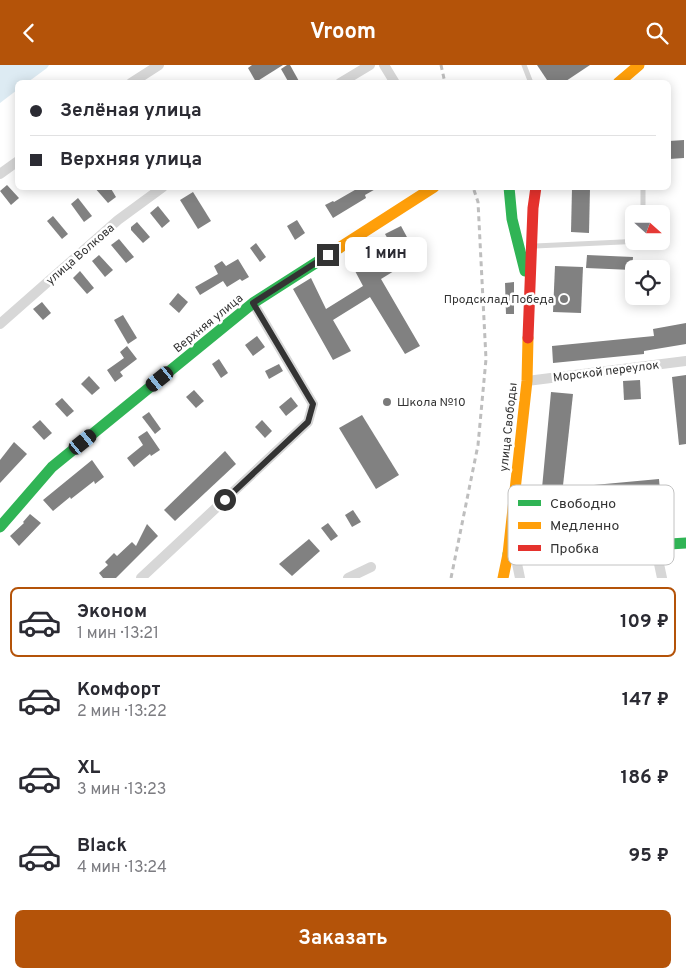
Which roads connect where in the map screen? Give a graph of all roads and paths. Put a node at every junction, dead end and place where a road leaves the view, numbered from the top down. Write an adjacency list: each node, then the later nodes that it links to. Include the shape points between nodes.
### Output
1 (159, 65): 6 (street)
2 (370, 65): 7 (street)
3 (384, 65): 8 (street)
4 (524, 65): 9 (lane)
5 (639, 65): 10 (main road)
6 (135, 80)
7 (345, 80)
8 (393, 80)
9 (530, 80)
10 (622, 80)
11 (15, 163): 12 (street)
12 (0, 174)
13 (159, 190): 25 (street, улица Волкова, via 118,220)
14 (429, 190): 23 (main road, Верхняя улица)
15 (510, 190): 24 (main road, via 512,216 526,273)
16 (511, 190): 17 (main road, via 521,198 530,196)
17 (534, 190)
18 (536, 190): 22 (main road)
19 (644, 190): 20 (lane)
20 (643, 205)
21 (625, 242): 22 (lane)
22 (532, 246): 24 (main road)
23 (253, 303): 29 (main road, Верхняя улица, via 52,467); 34 (street, via 313,404 308,422)
24 (529, 307): 27 (main road, улица Свободы)
25 (0, 324)
26 (686, 361): 27 (street, Морской переулок)
27 (527, 381): 28 (main road, улица Свободы)
28 (517, 485)
29 (0, 527)
30 (508, 563): 36 (main road, улица Свободы)
31 (515, 565): 37 (street)
32 (659, 565): 38 (street)
33 (371, 567): 35 (street)
34 (141, 578)
35 (348, 578)
36 (503, 578)
37 (520, 578)
38 (662, 578)

